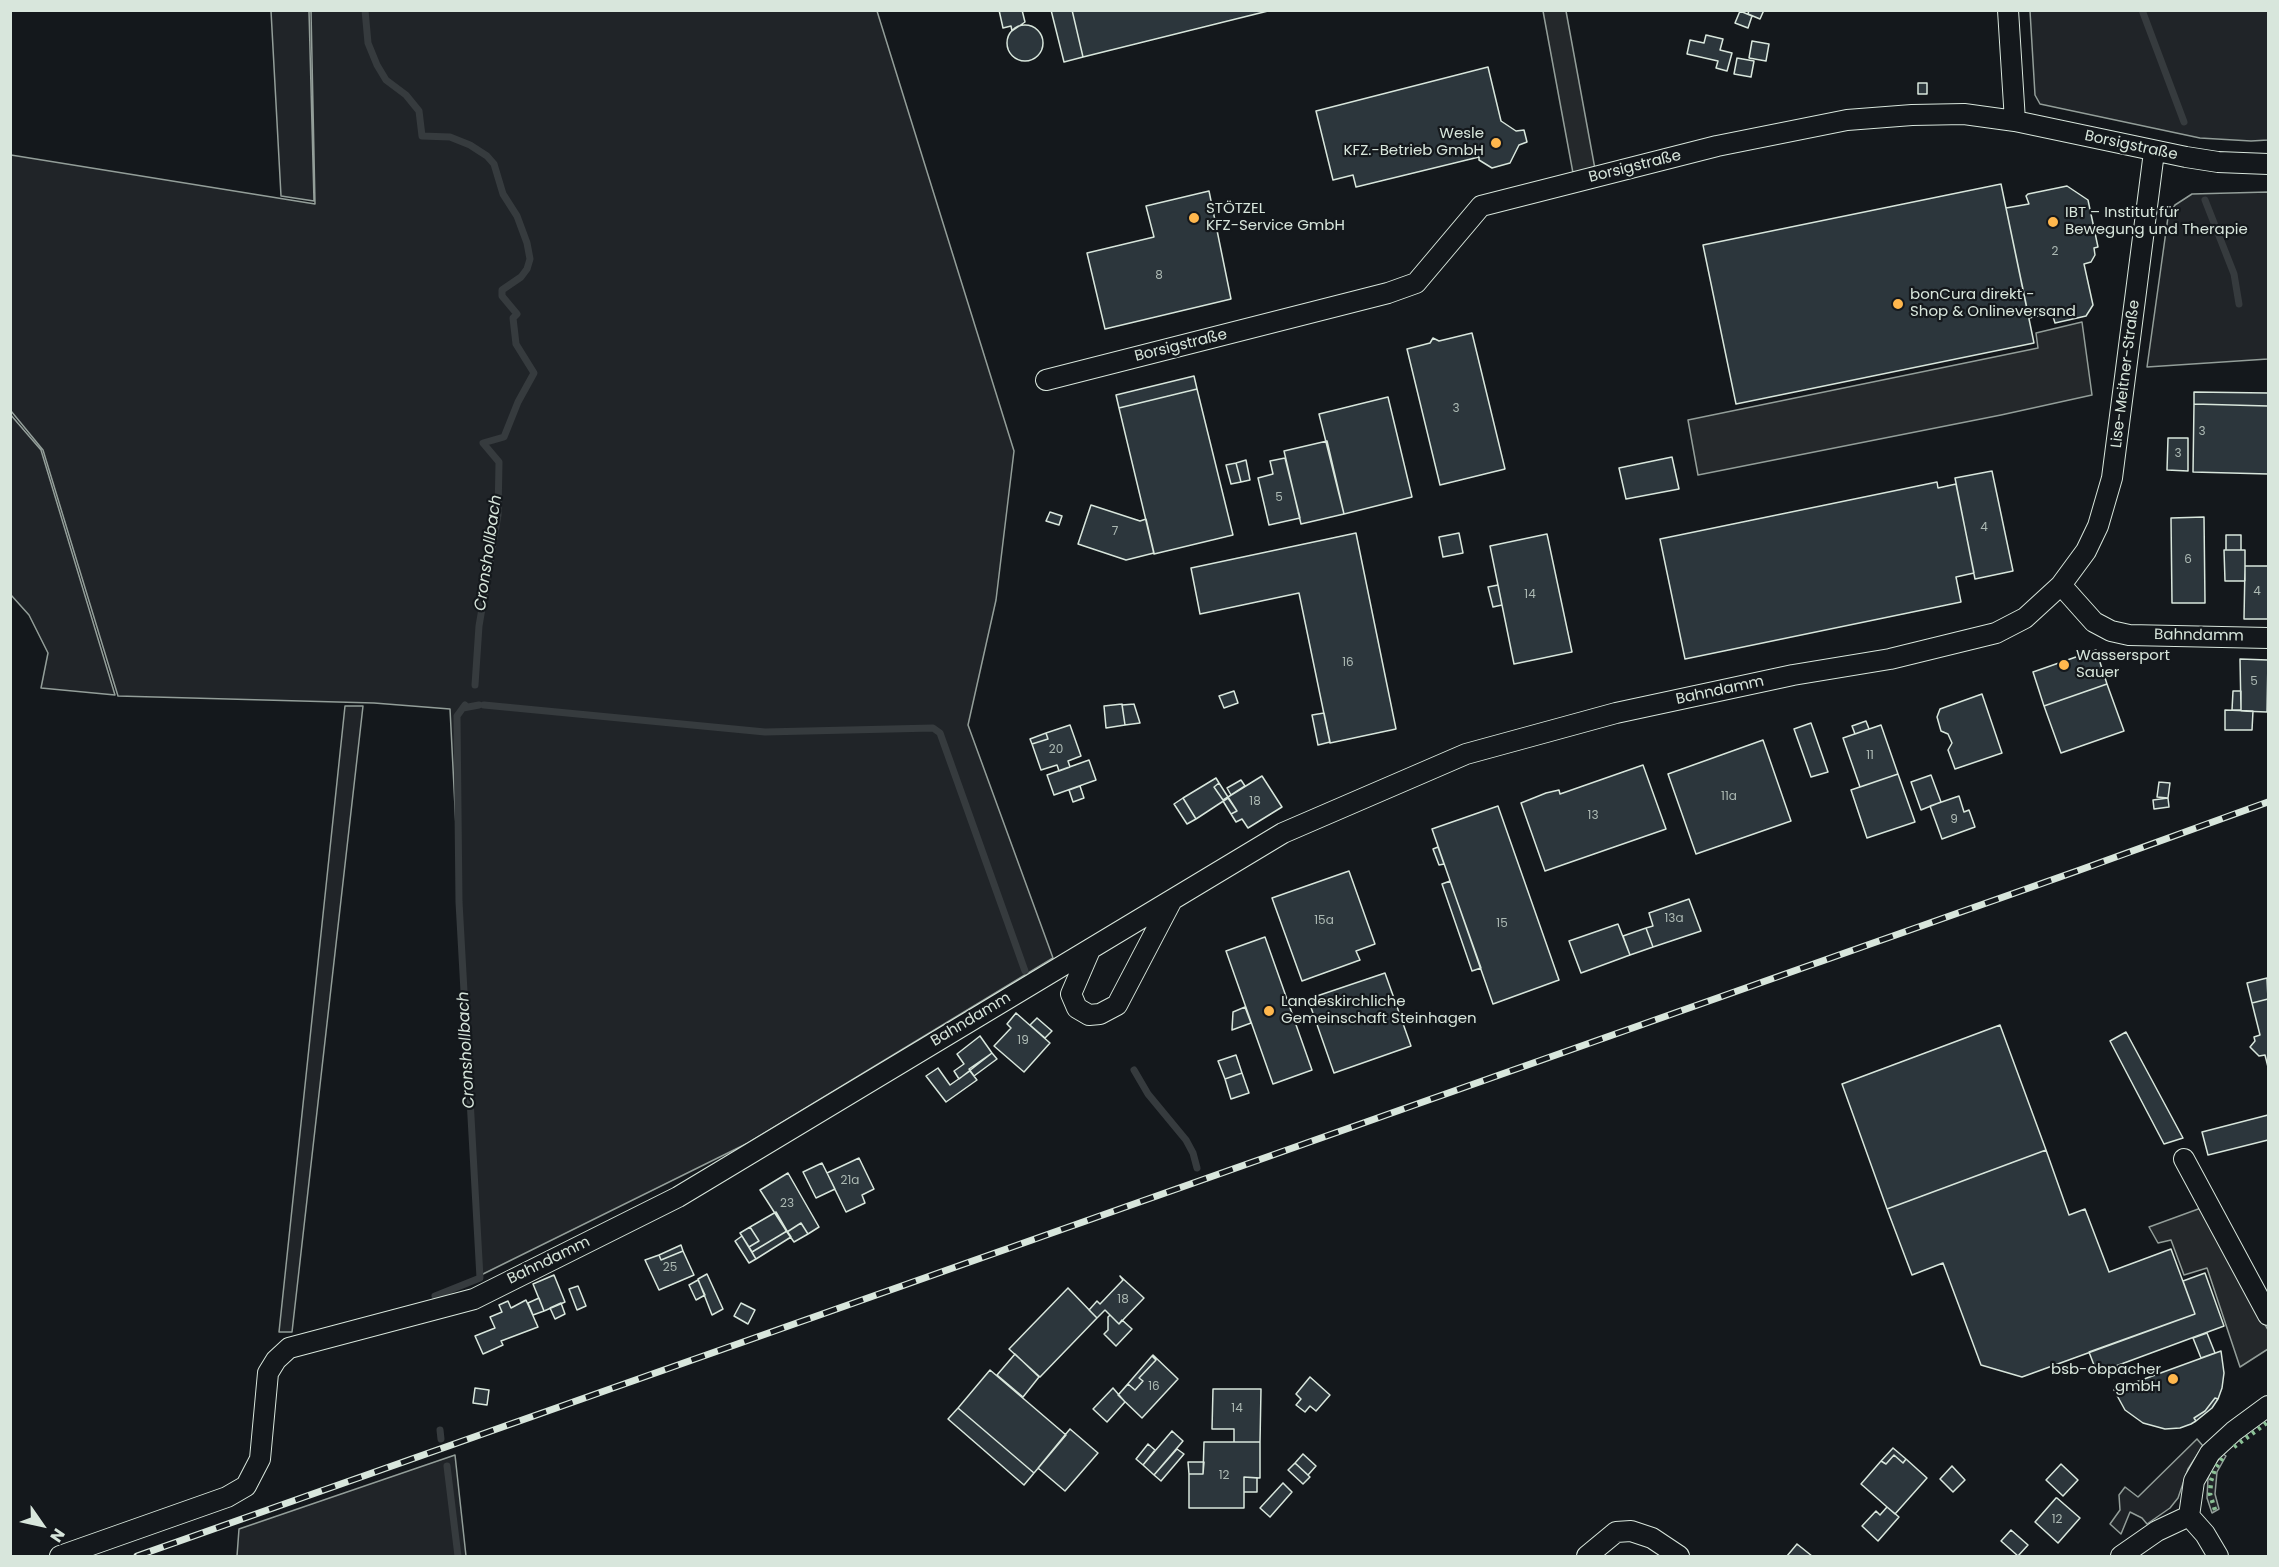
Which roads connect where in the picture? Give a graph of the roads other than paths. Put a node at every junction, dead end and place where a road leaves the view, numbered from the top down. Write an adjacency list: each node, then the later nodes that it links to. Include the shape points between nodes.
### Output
1 (2008, 10): 2 (street)
2 (2015, 121): 3 (street, Borsigstraße); 5 (street, Borsigstraße, via 1964,114 1847,120 1717,146 1481,206 1416,283)
3 (2154, 152): 4 (street, Borsigstraße, via 2218,162); 6 (street, Lise-Meitner-Straße, via 2112,478 2098,526 2086,551)
4 (2268, 164)
5 (1046, 380)
6 (2061, 585): 7 (street, Bahndamm, via 2094,622 2120,633); 8 (street, Bahndamm, via 2025,618 1996,633 1890,659 1793,675 1616,713 1466,754 1283,833)
7 (2268, 638)
8 (1172, 900): 9 (street, Bahndamm); 9 (street, via 1117,1005 1089,1015 1077,1008 1071,994)
9 (1090, 950): 14 (street, Bahndamm, via 678,1197 474,1299 289,1348 268,1373 260,1459 246,1486 227,1497)
10 (2184, 1159): 11 (street)
11 (2268, 1315)
12 (2268, 1406): 13 (street, via 2210,1454 2194,1481)
13 (2189, 1516): 17 (street, via 2157,1531); 18 (street)
14 (60, 1557)
15 (1587, 1557): 16 (street, via 1616,1533 1631,1531 1652,1538)
16 (1679, 1557)
17 (2121, 1557)
18 (2218, 1557)

